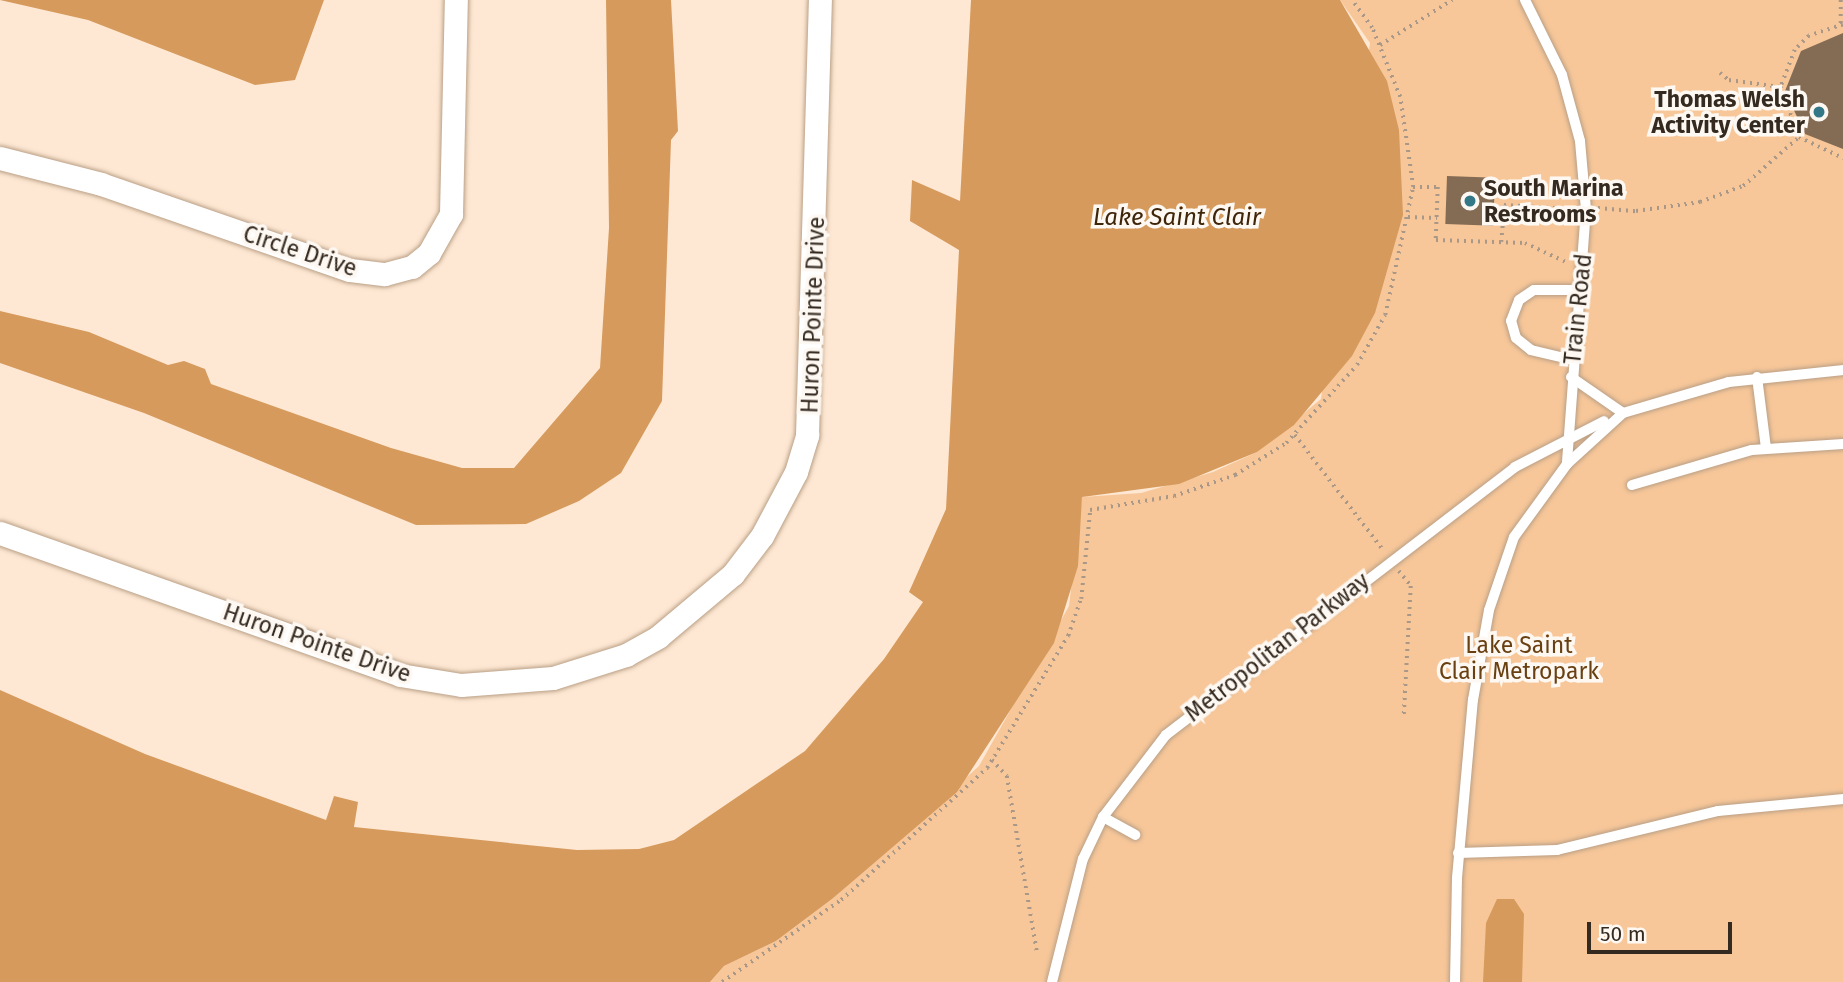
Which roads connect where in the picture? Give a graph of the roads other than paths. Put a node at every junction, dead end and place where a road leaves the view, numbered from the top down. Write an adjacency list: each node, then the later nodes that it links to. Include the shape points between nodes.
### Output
1 (456, 0): 4 (street, Circle Drive, via 451,214 429,253 412,267 385,274 350,270 101,184)
2 (820, 0): 16 (street, Huron Pointe Drive, via 807,435 796,472 762,536 691,615 658,637 626,655 553,678 461,685 400,675)
3 (1525, 0): 5 (lane, Train Road, via 1562,75 1580,141)
4 (0, 158)
5 (1581, 290): 6 (lane, Train Road); 6 (lane, via 1534,290 1519,300 1511,321 1516,338 1531,350)
6 (1573, 360): 8 (lane, Train Road)
7 (1843, 370): 9 (lane)
8 (1571, 377): 10 (lane, Train Road); 11 (lane, Train Road)
9 (1757, 377): 10 (lane, Metropolitan Parkway); 13 (lane)
10 (1623, 413): 11 (lane, Metropolitan Parkway); 14 (lane)
11 (1569, 438): 14 (lane, Train Road); 18 (lane, Metropolitan Parkway, via 1443,519 1202,705 1134,771)
12 (1843, 444): 13 (lane)
13 (1766, 448): 15 (lane)
14 (1567, 464): 20 (lane, via 1514,537 1496,585 1473,700)
15 (1632, 485)
16 (0, 533)
17 (1843, 799): 20 (lane, via 1718,811 1557,850)
18 (1103, 817): 19 (lane); 21 (lane, Metropolitan Parkway, via 1083,859)
19 (1135, 835)
20 (1458, 853): 22 (lane)
21 (1052, 982)
22 (1455, 982)

